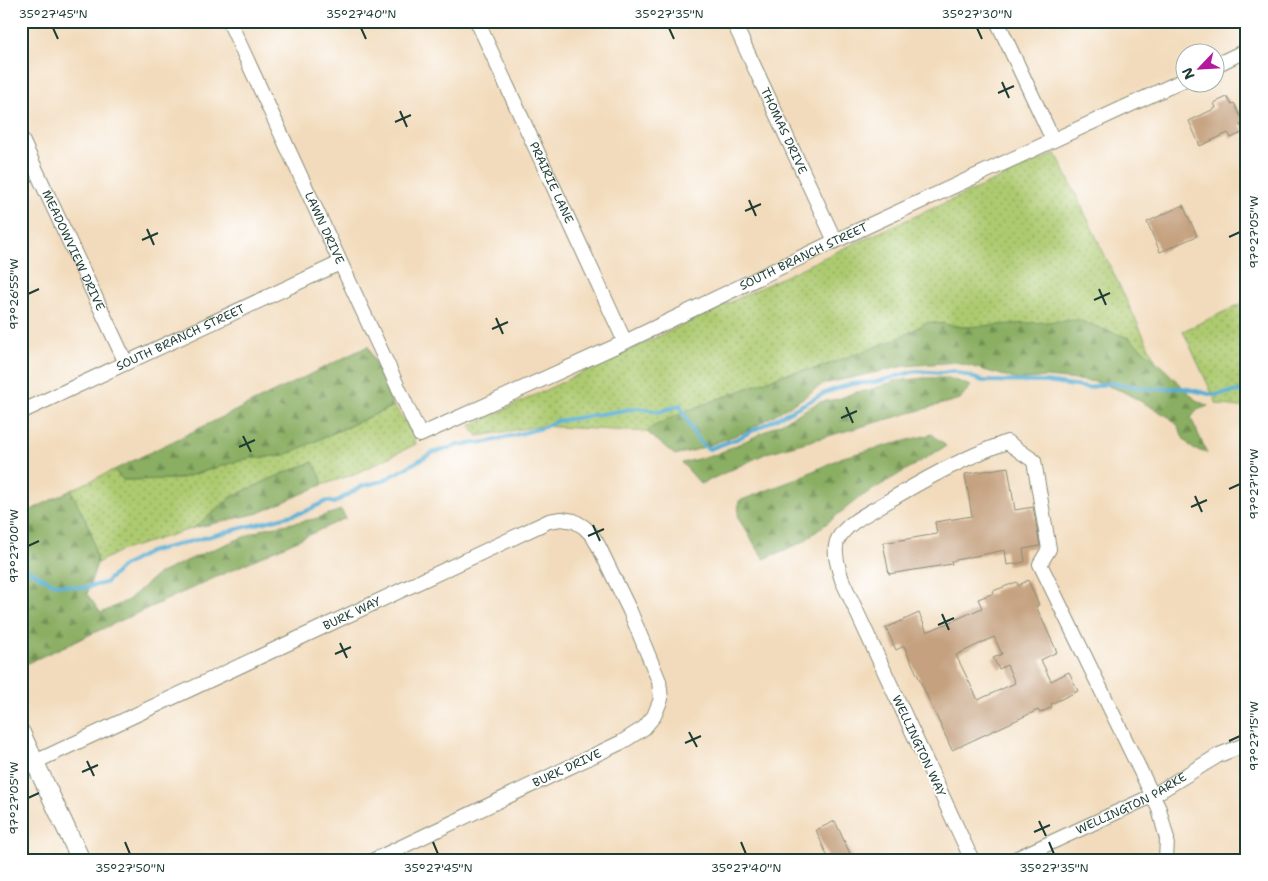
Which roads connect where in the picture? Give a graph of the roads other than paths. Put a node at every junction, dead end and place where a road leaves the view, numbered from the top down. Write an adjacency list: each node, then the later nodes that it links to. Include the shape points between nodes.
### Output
1 (229, 21): 11 (street, LAWN DRIVE)
2 (477, 21): 12 (street, PRAIRIE LANE)
3 (733, 21): 10 (street, THOMAS DRIVE)
4 (997, 21): 9 (street)
5 (1247, 50): 6 (street)
6 (1226, 60)
7 (1176, 83): 9 (street, SOUTH BRANCH STREET)
8 (21, 138): 13 (street, MEADOWVIEW DRIVE)
9 (1053, 140): 10 (street, SOUTH BRANCH STREET)
10 (835, 241): 12 (street, SOUTH BRANCH STREET)
11 (340, 263): 13 (street, SOUTH BRANCH STREET); 15 (street, LAWN DRIVE)
12 (625, 342): 15 (street, SOUTH BRANCH STREET)
13 (126, 363): 14 (street, SOUTH BRANCH STREET)
14 (21, 412)
15 (420, 435)
16 (630, 611): 19 (street, BURK WAY, via 592,535 574,521 548,521); 22 (street, BURK DRIVE, via 659,681 661,699 654,716 644,728 622,742)
17 (21, 733): 19 (main road)
18 (1247, 744): 20 (street, WELLINGTON PARKE, via 1219,755)
19 (35, 762): 21 (main road)
20 (1152, 796): 23 (street, WELLINGTON WAY, via 1040,564 1049,549 1034,461 1007,442 918,482 849,525 837,541 839,571); 24 (street, WELLINGTON PARKE); 25 (street, via 1167,839)
21 (80, 860)
22 (374, 860)
23 (972, 860)
24 (1013, 860)
25 (1166, 860)

